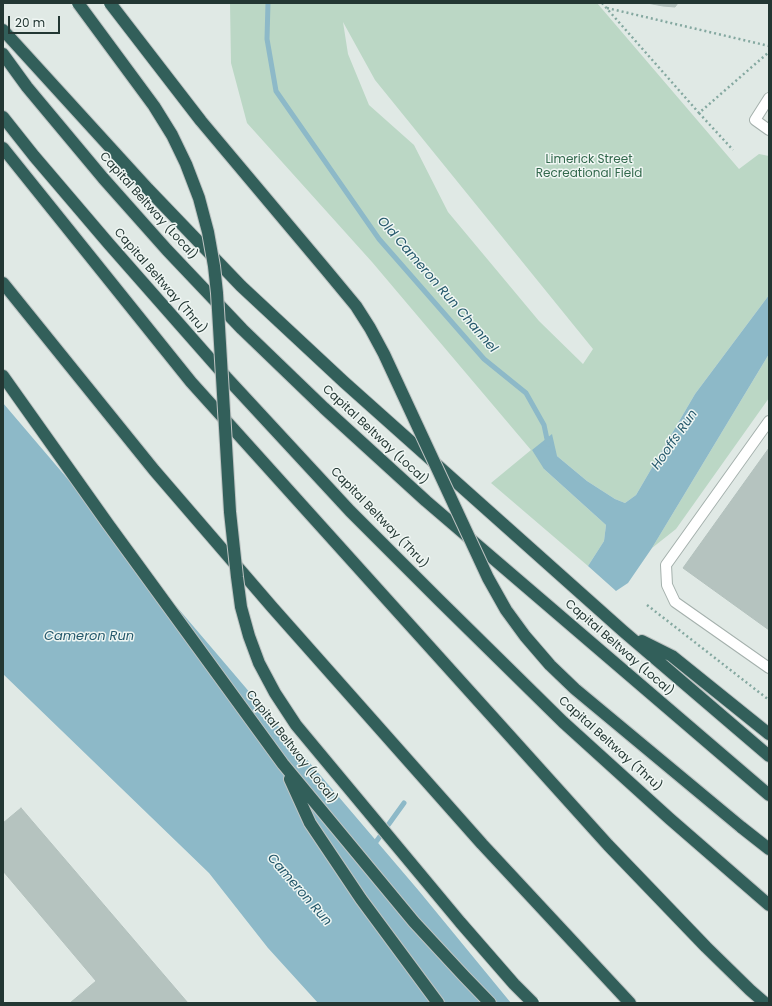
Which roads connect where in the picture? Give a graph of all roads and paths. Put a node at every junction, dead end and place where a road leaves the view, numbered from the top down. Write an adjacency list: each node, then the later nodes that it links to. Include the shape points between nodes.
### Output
1 (78, 3): 30 (highway, bridge, via 154,106 172,135 200,198 217,293 230,512 237,577 241,607 259,663 275,694 296,725 460,922)
2 (110, 3): 26 (highway, bridge, via 201,121 363,317 384,354 488,578 506,610 525,636 575,689)
3 (602, 3): 4 (path)
4 (606, 8): 6 (path); 10 (path)
5 (3, 30): 19 (highway, via 148,189 241,286 344,382)
6 (769, 46)
7 (769, 52): 10 (path)
8 (3, 54): 25 (highway, Capital Beltway (Local), via 27,87 103,178 242,329 426,501)
9 (769, 98): 12 (lane, via 755,120)
10 (699, 113): 14 (path)
11 (3, 117): 27 (highway, Capital Beltway (Thru), via 226,377 350,510 563,722)
12 (769, 130)
13 (3, 148): 32 (highway, via 191,382 608,845 677,918)
14 (733, 150)
15 (3, 283): 31 (highway, via 154,470 272,607 482,844)
16 (3, 376): 24 (highway, Capital Beltway (Local))
17 (769, 421): 20 (lane, via 666,565 667,585 675,602)
18 (647, 605): 21 (path)
19 (623, 631): 22 (highway, via 672,656); 23 (highway)
20 (769, 668)
21 (769, 700)
22 (769, 734)
23 (769, 756)
24 (283, 764): 28 (highway, via 310,823); 29 (highway, Capital Beltway (Local), via 414,922)
25 (769, 795)
26 (769, 850)
27 (769, 905)
28 (438, 1003)
29 (490, 1003)
30 (533, 1003)
31 (630, 1003)
32 (765, 1003)

